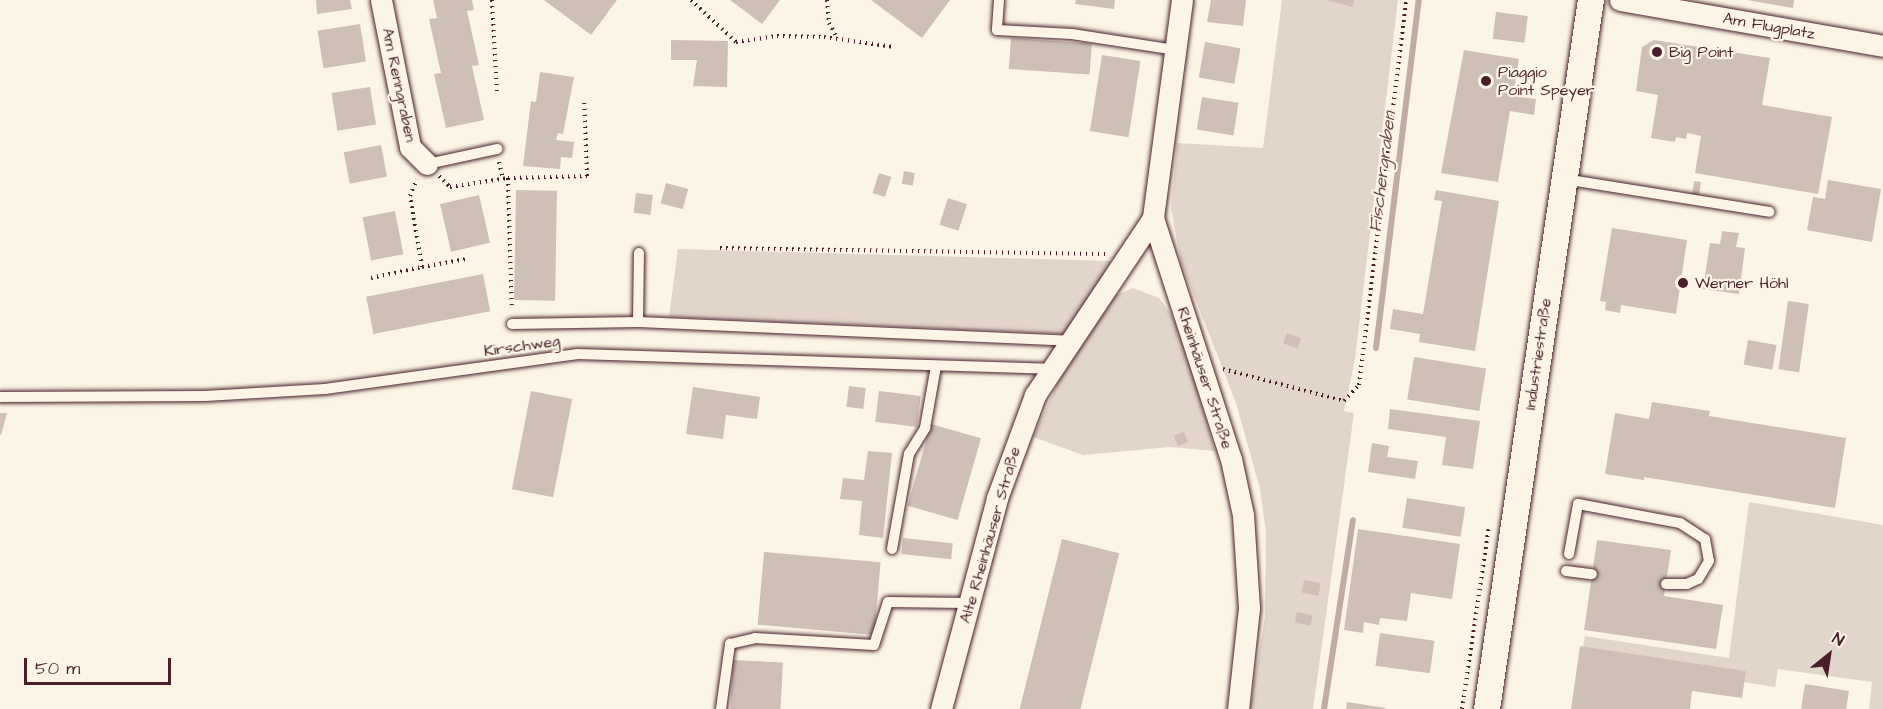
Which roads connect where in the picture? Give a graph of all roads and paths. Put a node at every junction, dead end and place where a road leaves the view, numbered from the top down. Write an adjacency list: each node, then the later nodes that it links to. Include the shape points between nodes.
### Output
1 (381, 0): 17 (street, Am Renngraben, via 410,147)
2 (492, 0): 14 (path)
3 (691, 0): 10 (path, via 736,42 777,36)
4 (826, 0): 10 (path, via 829,23)
5 (999, 0): 13 (lane, via 997,30 1072,34)
6 (1182, 0): 13 (street, Rheinhäuser Straße)
7 (1406, 0): 31 (path, via 1359,385 1344,401)
8 (1591, 0): 19 (street, Industriestraße)
9 (1620, 0): 11 (street, Am Flugplatz)
10 (838, 39): 12 (path)
11 (1883, 46)
12 (894, 47)
13 (1175, 50): 21 (street, Rheinhäuser Straße)
14 (497, 93)
15 (584, 99): 18 (path, via 587,176)
16 (497, 149): 17 (lane)
17 (426, 164): 18 (path, via 450,187); 26 (path, via 410,196)
18 (508, 178): 29 (path)
19 (1564, 179): 20 (lane); 44 (street, Industriestraße)
20 (1769, 212)
21 (1153, 218): 24 (street, Alte Rheinhäuser Straße); 31 (street, Rheinhäuser Straße)
22 (720, 248): 24 (path, via 1071,251)
23 (639, 253): 28 (lane)
24 (1128, 256): 30 (street, Alte Rheinhäuser Straße)
25 (466, 259): 26 (path)
26 (422, 267): 27 (path)
27 (371, 278)
28 (638, 322): 29 (lane); 30 (lane)
29 (512, 324)
30 (1071, 341): 33 (street, Alte Rheinhäuser Straße)
31 (1202, 363): 43 (street, Rheinhäuser Straße, via 1243,515 1250,608)
32 (936, 366): 33 (lane, Kirschweg); 34 (lane, Kirschweg, via 578,354 325,389 205,396); 35 (lane, via 925,428 909,454)
33 (1050, 369): 40 (street, Alte Rheinhäuser Straße, via 1020,433 997,498)
34 (0, 397)
35 (892, 549)
36 (1569, 554): 39 (lane, via 1578,504 1680,523 1705,539 1709,561 1698,579 1687,584)
37 (1566, 571): 38 (lane)
38 (1592, 574)
39 (1666, 584)
40 (969, 603): 41 (lane, via 888,602 874,645 755,638 730,644); 42 (street, Alte Rheinhäuser Straße)
41 (722, 709)
42 (941, 709)
43 (1238, 709)
44 (1487, 709)

